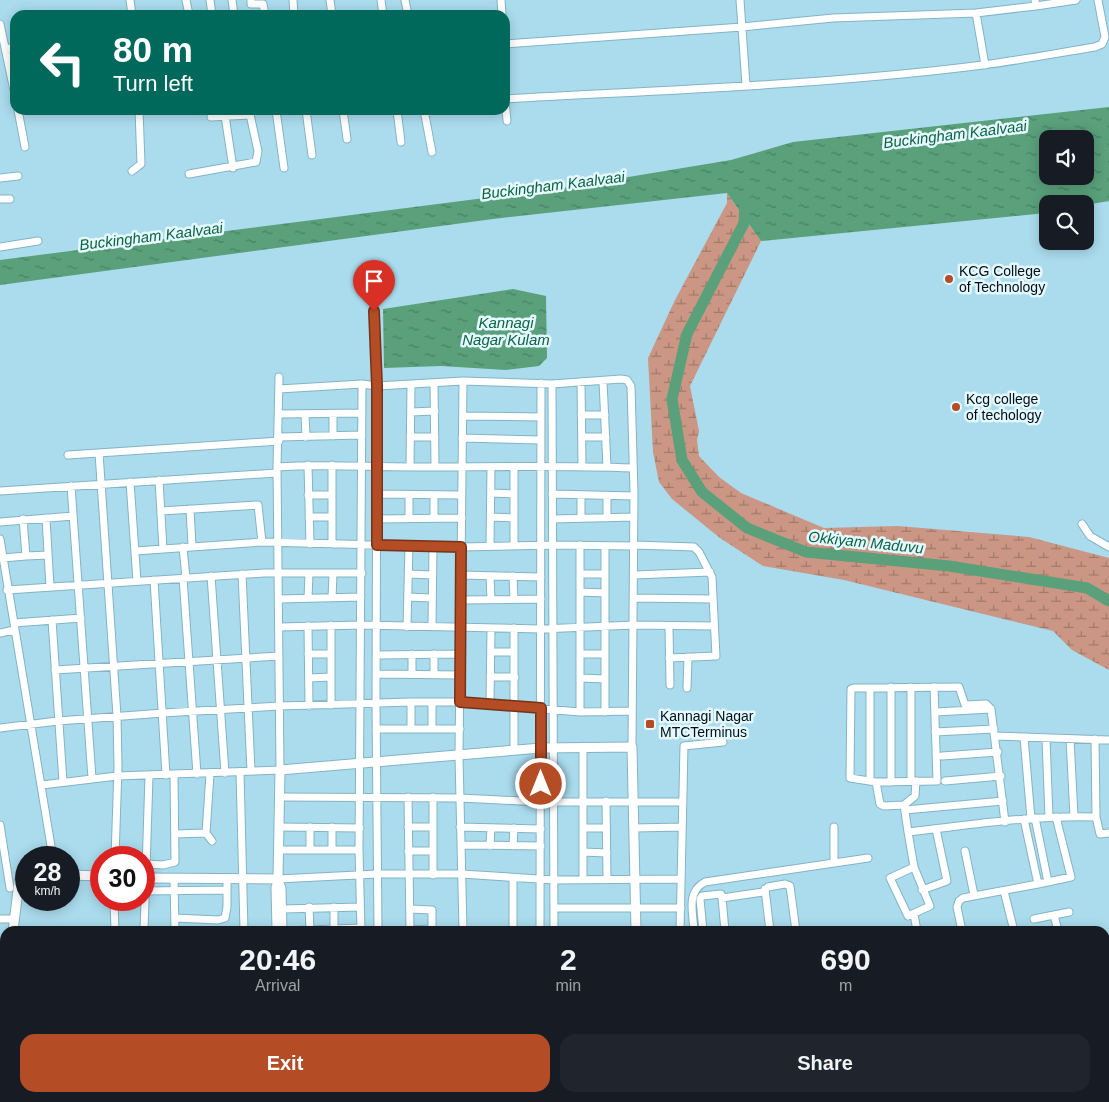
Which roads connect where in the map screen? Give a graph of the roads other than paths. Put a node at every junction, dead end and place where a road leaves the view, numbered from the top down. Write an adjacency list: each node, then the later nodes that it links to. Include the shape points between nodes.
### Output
1 (251, 0): 7 (street, via 251,4 263,4)
2 (740, 0): 10 (street)
3 (1076, 0): 5 (street)
4 (1098, 0): 15 (street, via 1105,37 1100,46)
5 (1056, 1): 6 (street)
6 (1036, 3): 8 (street)
7 (264, 10)
8 (976, 13): 10 (street, via 834,18); 15 (street)
9 (0, 27): 13 (street)
10 (742, 27): 11 (street); 16 (street)
11 (510, 44)
12 (10, 48): 13 (street)
13 (6, 49): 14 (street)
14 (10, 57)
15 (985, 65): 16 (street)
16 (746, 85): 17 (street)
17 (510, 100)
18 (19, 115): 33 (street)
19 (139, 115): 38 (street, via 141,164)
20 (231, 115): 28 (street)
21 (250, 115): 36 (street, via 259,158 256,162)
22 (277, 115): 37 (street)
23 (307, 115): 35 (street)
24 (344, 115): 31 (street)
25 (398, 115): 32 (street)
26 (425, 115): 34 (street)
27 (506, 115): 30 (street)
28 (225, 116): 29 (street); 36 (street)
29 (210, 117)
30 (507, 121)
31 (346, 139)
32 (401, 142)
33 (25, 147)
34 (432, 152)
35 (312, 155)
36 (233, 168): 39 (street)
37 (284, 168)
38 (132, 171)
39 (189, 174)
40 (18, 176): 41 (street)
41 (0, 178)
42 (10, 198): 43 (street)
43 (0, 199)
44 (38, 241): 45 (street)
45 (0, 247)
46 (374, 311): 56 (street)
47 (279, 377): 57 (street)
48 (463, 381): 51 (street); 52 (street); 66 (street)
49 (603, 381): 50 (street); 65 (street); 93 (street, via 627,380 631,386)
50 (581, 382): 54 (street); 64 (street)
51 (434, 383): 55 (street); 58 (street)
52 (541, 383): 54 (street); 67 (street)
53 (362, 384): 56 (street); 57 (street); 60 (street)
54 (552, 384): 83 (street)
55 (411, 385): 56 (street); 59 (street)
56 (377, 386): 84 (street)
57 (279, 389): 61 (street)
58 (434, 411): 59 (street); 74 (street)
59 (411, 412): 71 (street)
60 (362, 413): 63 (street); 68 (street)
61 (278, 414): 62 (street); 76 (street)
62 (305, 414): 63 (street); 70 (street)
63 (333, 414): 69 (street)
64 (581, 415): 65 (street); 72 (street)
65 (605, 415): 73 (street)
66 (463, 416): 67 (street); 75 (street)
67 (541, 417): 77 (street)
68 (362, 435): 69 (street); 82 (street)
69 (333, 436): 70 (street)
70 (306, 437): 76 (street)
71 (410, 437): 74 (street); 87 (street)
72 (582, 437): 73 (street); 86 (street)
73 (606, 437): 91 (street)
74 (435, 438): 88 (street)
75 (462, 438): 77 (street); 89 (street)
76 (279, 439): 78 (street); 94 (street)
77 (541, 440): 85 (street)
78 (99, 453): 79 (street); 97 (street)
79 (68, 455)
80 (308, 465): 81 (street); 94 (street); 104 (street)
81 (332, 465): 82 (street); 105 (street)
82 (362, 465): 84 (street); 136 (street)
83 (552, 465): 85 (street); 86 (street); 103 (street)
84 (377, 466): 87 (street); 101 (street)
85 (540, 466): 92 (street); 146 (street)
86 (582, 466): 91 (street)
87 (410, 467): 88 (street)
88 (435, 467): 89 (street)
89 (463, 467): 90 (street); 108 (street)
90 (491, 467): 92 (street); 100 (street)
91 (607, 467): 93 (street)
92 (514, 468): 102 (street)
93 (633, 468): 111 (street)
94 (278, 470): 95 (street); 133 (street)
95 (159, 480): 96 (street); 113 (street)
96 (130, 482): 97 (street); 152 (street)
97 (100, 484): 98 (street); 175 (street)
98 (71, 486): 99 (street); 114 (street)
99 (0, 491)
100 (490, 493): 102 (street); 117 (street)
101 (377, 494): 106 (street); 119 (street)
102 (514, 494): 123 (street)
103 (552, 494): 109 (street); 128 (street)
104 (308, 495): 105 (street); 115 (street)
105 (332, 495): 116 (street)
106 (409, 495): 107 (street); 120 (street)
107 (434, 495): 108 (street); 121 (street)
108 (462, 495): 122 (street)
109 (581, 495): 110 (street); 124 (street)
110 (607, 496): 111 (street); 125 (street)
111 (634, 496): 126 (street)
112 (190, 509): 113 (street); 132 (street, via 258,506); 141 (street)
113 (161, 511): 151 (street)
114 (73, 516): 118 (street); 176 (street)
115 (309, 517): 116 (street); 134 (street)
116 (332, 517): 135 (street)
117 (490, 517): 123 (street); 144 (street)
118 (46, 518): 127 (street); 153 (street)
119 (377, 518): 120 (street); 137 (street)
120 (409, 518): 121 (street)
121 (434, 518): 122 (street)
122 (462, 518): 149 (street)
123 (514, 518): 145 (street)
124 (581, 518): 125 (street); 128 (street)
125 (607, 518): 126 (street)
126 (634, 518): 140 (street)
127 (23, 519): 129 (street); 154 (street)
128 (552, 519): 138 (street)
129 (0, 522)
130 (1082, 524): 150 (street, via 1090,536)
131 (0, 540): 155 (street)
132 (262, 542): 133 (street); 141 (street)
133 (278, 543): 134 (street); 157 (street)
134 (310, 544): 135 (street)
135 (332, 544): 136 (street)
136 (362, 544): 137 (street); 160 (street)
137 (377, 545): 142 (street); 198 (street)
138 (553, 545): 139 (street); 146 (street); 211 (street)
139 (580, 545): 147 (street); 163 (street)
140 (634, 545): 147 (street); 156 (street, via 694,547); 167 (street)
141 (192, 546): 148 (street)
142 (409, 546): 143 (street); 162 (street)
143 (433, 546): 149 (street); 165 (street)
144 (490, 546): 145 (street); 149 (street)
145 (514, 546): 146 (street)
146 (541, 546): 171 (street)
147 (605, 546): 164 (street)
148 (183, 547): 151 (street); 172 (street)
149 (461, 547): 166 (street)
150 (1109, 547)
151 (163, 549): 152 (street)
152 (135, 551): 174 (street)
153 (48, 555): 154 (street); 177 (street)
154 (26, 556): 155 (street)
155 (3, 558): 178 (street)
156 (710, 572): 167 (street); 191 (street)
157 (279, 573): 158 (street); 161 (street); 187 (street)
158 (309, 573): 159 (street); 183 (street)
159 (333, 573): 160 (street); 184 (street)
160 (362, 573): 181 (street)
161 (242, 574): 168 (street); 226 (street)
162 (408, 574): 165 (street); 182 (street)
163 (580, 574): 164 (street); 179 (street)
164 (605, 574): 180 (street)
165 (432, 575): 185 (street)
166 (461, 575): 169 (street); 192 (street)
167 (634, 575): 186 (street)
168 (211, 576): 172 (street); 228 (street)
169 (490, 576): 170 (street); 188 (street)
170 (513, 576): 171 (street); 189 (street)
171 (541, 577): 190 (street)
172 (184, 578): 173 (street); 229 (street)
173 (154, 580): 174 (street); 230 (street)
174 (137, 581): 175 (street)
175 (107, 583): 176 (street); 231 (street)
176 (78, 585): 177 (street); 193 (street)
177 (50, 587): 178 (street)
178 (7, 590): 203 (street)
179 (580, 592): 180 (street); 207 (street)
180 (605, 593): 199 (street)
181 (361, 597): 184 (street); 195 (street)
182 (408, 597): 185 (street); 205 (street)
183 (308, 598): 184 (street); 187 (street)
184 (332, 598)
185 (432, 598): 206 (street)
186 (634, 598): 191 (street); 200 (street)
187 (279, 599): 204 (street)
188 (491, 599): 189 (street); 192 (street)
189 (514, 599): 190 (street)
190 (541, 599): 212 (street)
191 (713, 599): 202 (street)
192 (461, 600): 208 (street)
193 (81, 618): 194 (street); 232 (street)
194 (52, 620): 203 (street); 233 (street)
195 (361, 625): 197 (street); 198 (street); 253 (street)
196 (308, 626): 197 (street); 204 (street); 216 (street)
197 (331, 626): 217 (street)
198 (377, 626): 205 (street); 223 (street)
199 (605, 626): 200 (street); 207 (street); 222 (street)
200 (634, 626): 201 (street); 266 (street)
201 (669, 626): 202 (street); 227 (street)
202 (714, 626): 225 (street, via 716,656)
203 (14, 627): 213 (street); 274 (street)
204 (279, 627): 224 (street)
205 (408, 627): 206 (street)
206 (432, 627): 208 (street)
207 (580, 627): 211 (street); 221 (street)
208 (461, 628): 209 (street); 220 (street)
209 (491, 628): 210 (street); 214 (street)
210 (514, 628): 212 (street); 215 (street)
211 (553, 628): 212 (street); 264 (street)
212 (541, 629): 261 (street)
213 (0, 633)
214 (491, 652): 215 (street); 239 (street)
215 (514, 652): 240 (street)
216 (308, 654): 217 (street); 241 (street)
217 (331, 654): 238 (street)
218 (412, 654): 219 (street); 223 (street); 235 (street)
219 (434, 654): 220 (street); 236 (street)
220 (460, 654): 237 (street)
221 (580, 654): 222 (street); 242 (street)
222 (605, 654): 243 (street)
223 (377, 655): 234 (street)
224 (280, 656): 226 (street); 257 (street)
225 (688, 657): 227 (street); 248 (street)
226 (246, 658): 228 (street); 260 (street)
227 (670, 658): 244 (street)
228 (217, 660): 229 (street); 262 (street)
229 (188, 662): 230 (street); 265 (street)
230 (160, 663): 231 (street); 270 (street)
231 (113, 666): 232 (street); 271 (street)
232 (84, 668): 233 (street); 272 (street)
233 (55, 670): 273 (street)
234 (377, 674): 235 (street); 254 (street)
235 (412, 674): 236 (street)
236 (434, 674): 237 (street)
237 (460, 675): 252 (street)
238 (331, 677): 241 (street); 256 (street)
239 (490, 677): 240 (street); 255 (street)
240 (515, 677): 259 (street)
241 (309, 678): 258 (street)
242 (580, 678): 243 (street); 267 (street)
243 (605, 679): 268 (street)
244 (670, 685)
245 (891, 687): 246 (street); 249 (street); 313 (street)
246 (911, 687): 247 (street); 309 (street)
247 (934, 687): 263 (street, via 959,687 965,706 986,704); 269 (street)
248 (688, 688)
249 (870, 688): 312 (street); 312 (street, via 850,690 849,775 851,780)
250 (411, 702): 251 (street); 254 (street); 277 (street)
251 (432, 702): 252 (street); 278 (street)
252 (460, 702): 255 (street); 279 (street)
253 (361, 704): 254 (street); 256 (street); 297 (street)
254 (376, 704): 276 (street)
255 (490, 704): 259 (street)
256 (331, 705): 258 (street)
257 (280, 706): 258 (street); 260 (street); 298 (street)
258 (309, 706)
259 (515, 706): 261 (street); 292 (street)
260 (249, 708): 262 (street); 300 (street)
261 (541, 708): 264 (street); 291 (street)
262 (220, 709): 265 (street); 301 (street)
263 (991, 709): 269 (street); 281 (street)
264 (554, 710): 267 (street); 288 (street)
265 (192, 711): 270 (street); 302 (street)
266 (632, 711): 268 (street); 290 (street)
267 (580, 712): 268 (street)
268 (605, 712)
269 (935, 712): 280 (street)
270 (163, 713): 271 (street); 304 (street)
271 (117, 716): 272 (street); 305 (street)
272 (88, 718): 273 (street); 308 (street)
273 (58, 721): 274 (street); 311 (street)
274 (30, 724): 275 (street); 314 (street)
275 (0, 728)
276 (376, 729): 277 (street); 296 (street)
277 (411, 729): 278 (street)
278 (432, 729): 279 (street)
279 (460, 729): 294 (street)
280 (936, 732): 281 (street); 309 (street, via 937,781)
281 (995, 733): 282 (street); 293 (street)
282 (1024, 737): 283 (street); 332 (street)
283 (1046, 739): 284 (street); 330 (street)
284 (1070, 739): 285 (street); 329 (street)
285 (1095, 740): 286 (street); 331 (street)
286 (1109, 740)
287 (723, 742): 327 (street, via 684,746)
288 (554, 747): 289 (street); 291 (street); 324 (street)
289 (583, 747): 290 (street); 325 (street)
290 (632, 747): 326 (street)
291 (541, 748): 292 (street); 323 (street)
292 (514, 750): 294 (street)
293 (998, 752): 295 (street); 307 (street)
294 (459, 756): 296 (street); 320 (street)
295 (942, 756)
296 (377, 761): 297 (street); 317 (street)
297 (361, 763): 298 (street); 316 (street)
298 (280, 770): 300 (street); 315 (street)
299 (240, 772): 300 (street); 301 (street); 389 (street)
300 (251, 772)
301 (225, 773): 303 (street)
302 (197, 774): 303 (street); 304 (street)
303 (210, 774): 352 (street)
304 (170, 775): 306 (street); 354 (street)
305 (117, 776): 306 (street); 308 (street); 358 (street)
306 (149, 776): 359 (street)
307 (1001, 776): 310 (street); 322 (street)
308 (92, 778): 311 (street)
309 (914, 781): 313 (street); 328 (street, via 916,796)
310 (944, 781)
311 (63, 782): 314 (street)
312 (873, 782): 313 (street); 328 (street, via 880,804)
313 (891, 782)
314 (42, 785): 357 (street)
315 (279, 797): 316 (street); 335 (street)
316 (361, 797): 317 (street); 343 (street)
317 (377, 797): 318 (street); 376 (street)
318 (408, 797): 319 (street); 337 (street)
319 (433, 797): 320 (street); 338 (street)
320 (460, 798): 323 (street); 339 (street)
321 (606, 801): 325 (street); 326 (street); 347 (street)
322 (1003, 801): 328 (street); 333 (street)
323 (540, 802): 349 (street)
324 (554, 802): 325 (street); 391 (street)
325 (583, 802): 346 (street)
326 (633, 802): 327 (street); 348 (street)
327 (683, 802): 340 (street)
328 (904, 807): 351 (street)
329 (1074, 816): 330 (street); 331 (street)
330 (1053, 817): 332 (street); 394 (street, via 1071,877)
331 (1096, 817): 353 (street, via 1100,834)
332 (1030, 819): 333 (street); 394 (street); 395 (street)
333 (1005, 822): 350 (street)
334 (0, 825): 399 (street)
335 (279, 827): 336 (street); 363 (street)
336 (310, 827): 342 (street); 364 (street)
337 (408, 827): 338 (street); 367 (street)
338 (433, 827): 368 (street)
339 (460, 827): 344 (street); 356 (street)
340 (682, 827): 348 (street); 388 (street)
341 (834, 827): 373 (street)
342 (332, 828): 343 (street); 365 (street)
343 (360, 828): 366 (street)
344 (491, 828): 345 (street); 360 (street)
345 (514, 828): 349 (street); 361 (street)
346 (583, 828): 347 (street); 370 (street)
347 (606, 828): 371 (street)
348 (634, 828): 387 (street)
349 (540, 829): 362 (street)
350 (936, 829): 351 (street); 401 (street, via 947,881)
351 (908, 832): 375 (street)
352 (206, 833): 354 (street); 355 (street)
353 (1109, 833)
354 (175, 834): 374 (street, via 174,862)
355 (212, 841)
356 (461, 845): 360 (street); 378 (street)
357 (51, 846)
358 (115, 846)
359 (147, 846)
360 (490, 846): 361 (street)
361 (513, 846): 362 (street)
362 (540, 846): 390 (street)
363 (279, 850): 364 (street); 385 (street)
364 (310, 850): 365 (street)
365 (332, 850): 366 (street)
366 (359, 850): 379 (street)
367 (408, 851): 368 (street); 377 (street)
368 (433, 851): 380 (street)
369 (965, 851): 405 (street)
370 (583, 852): 371 (street); 392 (street)
371 (607, 853): 386 (street)
372 (868, 858): 373 (street)
373 (834, 863): 393 (street)
374 (155, 864)
375 (914, 867): 401 (street); 418 (street, via 890,878 908,916)
376 (376, 874): 377 (street); 379 (street); 434 (street)
377 (408, 874): 380 (street); 413 (street)
378 (462, 874): 380 (street); 383 (street); 437 (street)
379 (360, 875): 385 (street); 409 (street)
380 (433, 875)
381 (155, 878): 382 (street)
382 (174, 878): 384 (street); 403 (street)
383 (513, 878): 390 (street); 438 (street)
384 (227, 879): 389 (street); 400 (street)
385 (278, 879): 389 (street); 414 (street, via 282,888); 429 (street, via 275,887)
386 (607, 879): 387 (street); 392 (street)
387 (634, 879): 388 (street); 411 (street)
388 (681, 879): 412 (street)
389 (243, 880): 428 (street)
390 (540, 880): 391 (street); 439 (street)
391 (554, 880): 392 (street); 410 (street)
392 (583, 880)
393 (720, 880): 406 (street); 443 (street, via 705,882 692,892)
394 (1047, 880): 395 (street)
395 (1038, 884): 404 (street)
396 (15, 887): 399 (street)
397 (0, 889): 399 (street)
398 (765, 889): 406 (street, via 763,892); 446 (street); 447 (street, via 788,884)
399 (13, 890): 422 (street)
400 (227, 890): 403 (street); 420 (street, via 225,918)
401 (922, 890): 418 (street, via 930,906)
402 (155, 891): 403 (street)
403 (175, 891): 420 (street)
404 (1004, 891): 405 (street); 450 (street)
405 (974, 895): 449 (street, via 959,901)
406 (722, 896): 444 (street, via 702,896 700,899); 445 (street)
407 (309, 907): 408 (street); 414 (street); 431 (street)
408 (334, 907): 409 (street); 432 (street)
409 (360, 907): 433 (street)
410 (554, 908): 411 (street); 440 (street)
411 (636, 908): 412 (street); 441 (street)
412 (681, 908): 442 (street)
413 (410, 909): 435 (street); 436 (street, via 432,910)
414 (283, 910): 430 (street)
415 (114, 911): 425 (street)
416 (144, 911): 426 (street)
417 (1069, 912): 419 (street)
418 (914, 914): 448 (street)
419 (1054, 915): 423 (street); 451 (street)
420 (175, 918): 427 (street)
421 (0, 919): 422 (street)
422 (14, 919): 424 (street)
423 (1034, 919)
424 (13, 926)
425 (114, 926)
426 (144, 926)
427 (175, 926)
428 (244, 926)
429 (276, 926)
430 (284, 926)
431 (310, 926)
432 (334, 926)
433 (361, 926)
434 (378, 926)
435 (410, 926)
436 (432, 926)
437 (463, 926)
438 (513, 926)
439 (540, 926)
440 (554, 926)
441 (636, 926)
442 (680, 926)
443 (694, 926)
444 (703, 926)
445 (725, 926)
446 (769, 926)
447 (795, 926)
448 (916, 926)
449 (961, 926)
450 (1013, 926)
451 (1057, 926)

